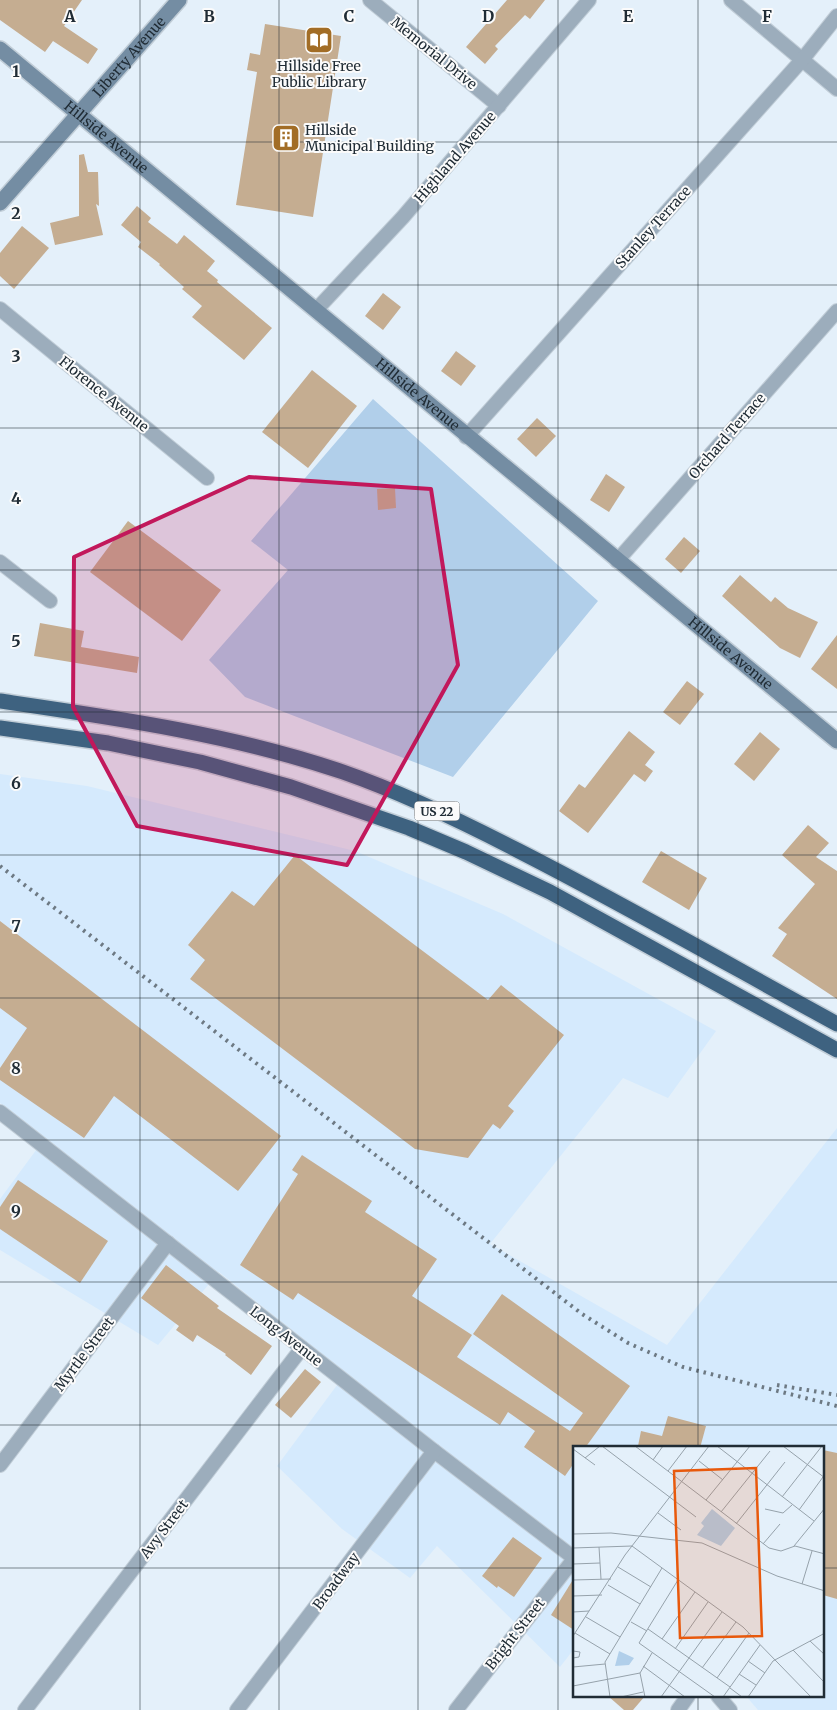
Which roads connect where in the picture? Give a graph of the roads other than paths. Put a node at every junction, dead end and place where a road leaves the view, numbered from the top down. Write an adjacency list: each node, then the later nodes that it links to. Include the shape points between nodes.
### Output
1 (179, 0): 10 (main road, Liberty Avenue)
2 (370, 0): 9 (street, Memorial Drive)
3 (589, 0): 9 (street, Highland Avenue)
4 (731, 0): 7 (street)
5 (837, 16): 7 (street, Stanley Terrace)
6 (0, 49): 10 (main road, Hillside Avenue)
7 (802, 60): 8 (street); 15 (street, Stanley Terrace)
8 (837, 89)
9 (499, 106): 13 (street, Highland Avenue, via 403,217)
10 (80, 114): 11 (main road, Liberty Avenue); 13 (main road, Hillside Avenue)
11 (0, 203)
12 (0, 309): 16 (street, Florence Avenue)
13 (316, 310): 15 (main road, Hillside Avenue)
14 (837, 311): 17 (street, Orchard Terrace)
15 (466, 436): 17 (main road, Hillside Avenue)
16 (207, 478)
17 (617, 561): 22 (main road, Hillside Avenue)
18 (0, 562): 19 (street)
19 (50, 601)
20 (0, 702): 23 (highway, US 22, via 125,719 216,736 284,754 371,783 486,834 569,876)
21 (0, 728): 24 (highway, US 22, via 108,743 200,762 291,787 401,826 466,852 550,892)
22 (837, 741)
23 (837, 1024)
24 (837, 1050)
25 (0, 1112): 26 (street, Long Avenue)
26 (168, 1244): 27 (street, Long Avenue); 29 (street, Myrtle Street)
27 (302, 1348): 28 (street, Long Avenue); 34 (street, Avy Street)
28 (434, 1451): 30 (street, Long Avenue); 35 (street, Broadway)
29 (0, 1465)
30 (573, 1557)
31 (573, 1559): 36 (street, Bright Street)
32 (687, 1698): 37 (street)
33 (720, 1698): 38 (street)
34 (25, 1710)
35 (237, 1710)
36 (456, 1710)
37 (678, 1710)
38 (730, 1710)

